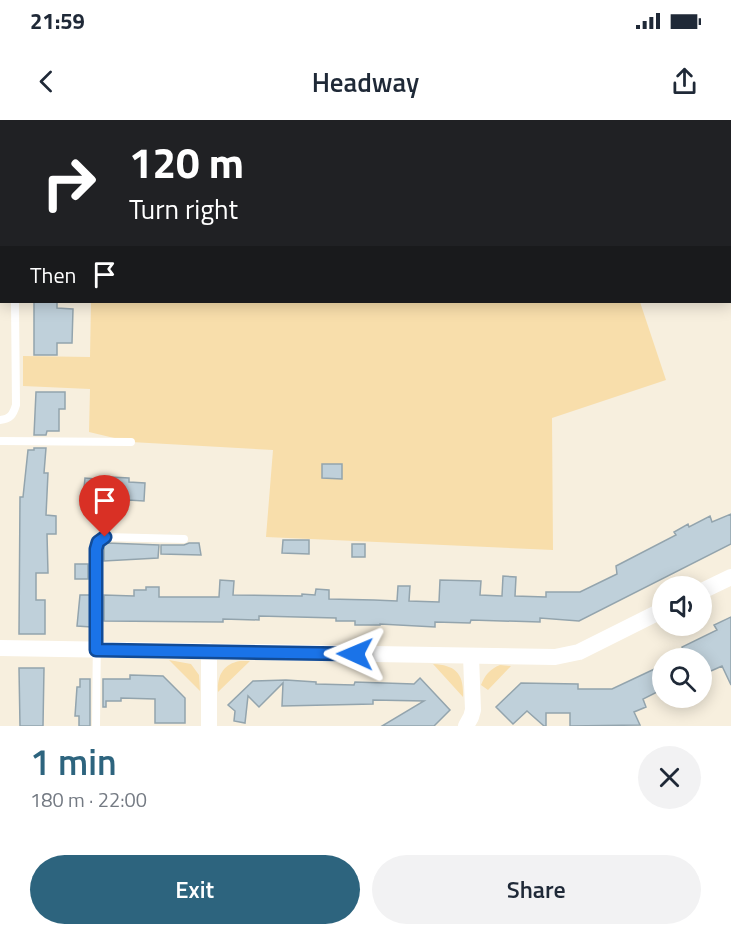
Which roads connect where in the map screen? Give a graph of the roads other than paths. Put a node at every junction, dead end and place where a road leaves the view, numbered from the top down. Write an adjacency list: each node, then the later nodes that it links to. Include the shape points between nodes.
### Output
1 (15, 303): 2 (lane, via 16,405 13,414)
2 (0, 420)
3 (0, 441): 4 (lane)
4 (131, 442)
5 (184, 539): 10 (lane, via 105,537 98,542)
6 (731, 577): 7 (street)
7 (712, 586)
8 (652, 615): 12 (street, via 572,655)
9 (0, 648): 10 (street)
10 (96, 650): 11 (street); 13 (lane)
11 (209, 651): 12 (street); 14 (street)
12 (471, 656): 15 (street, via 473,710)
13 (96, 726)
14 (209, 726)
15 (466, 726)

